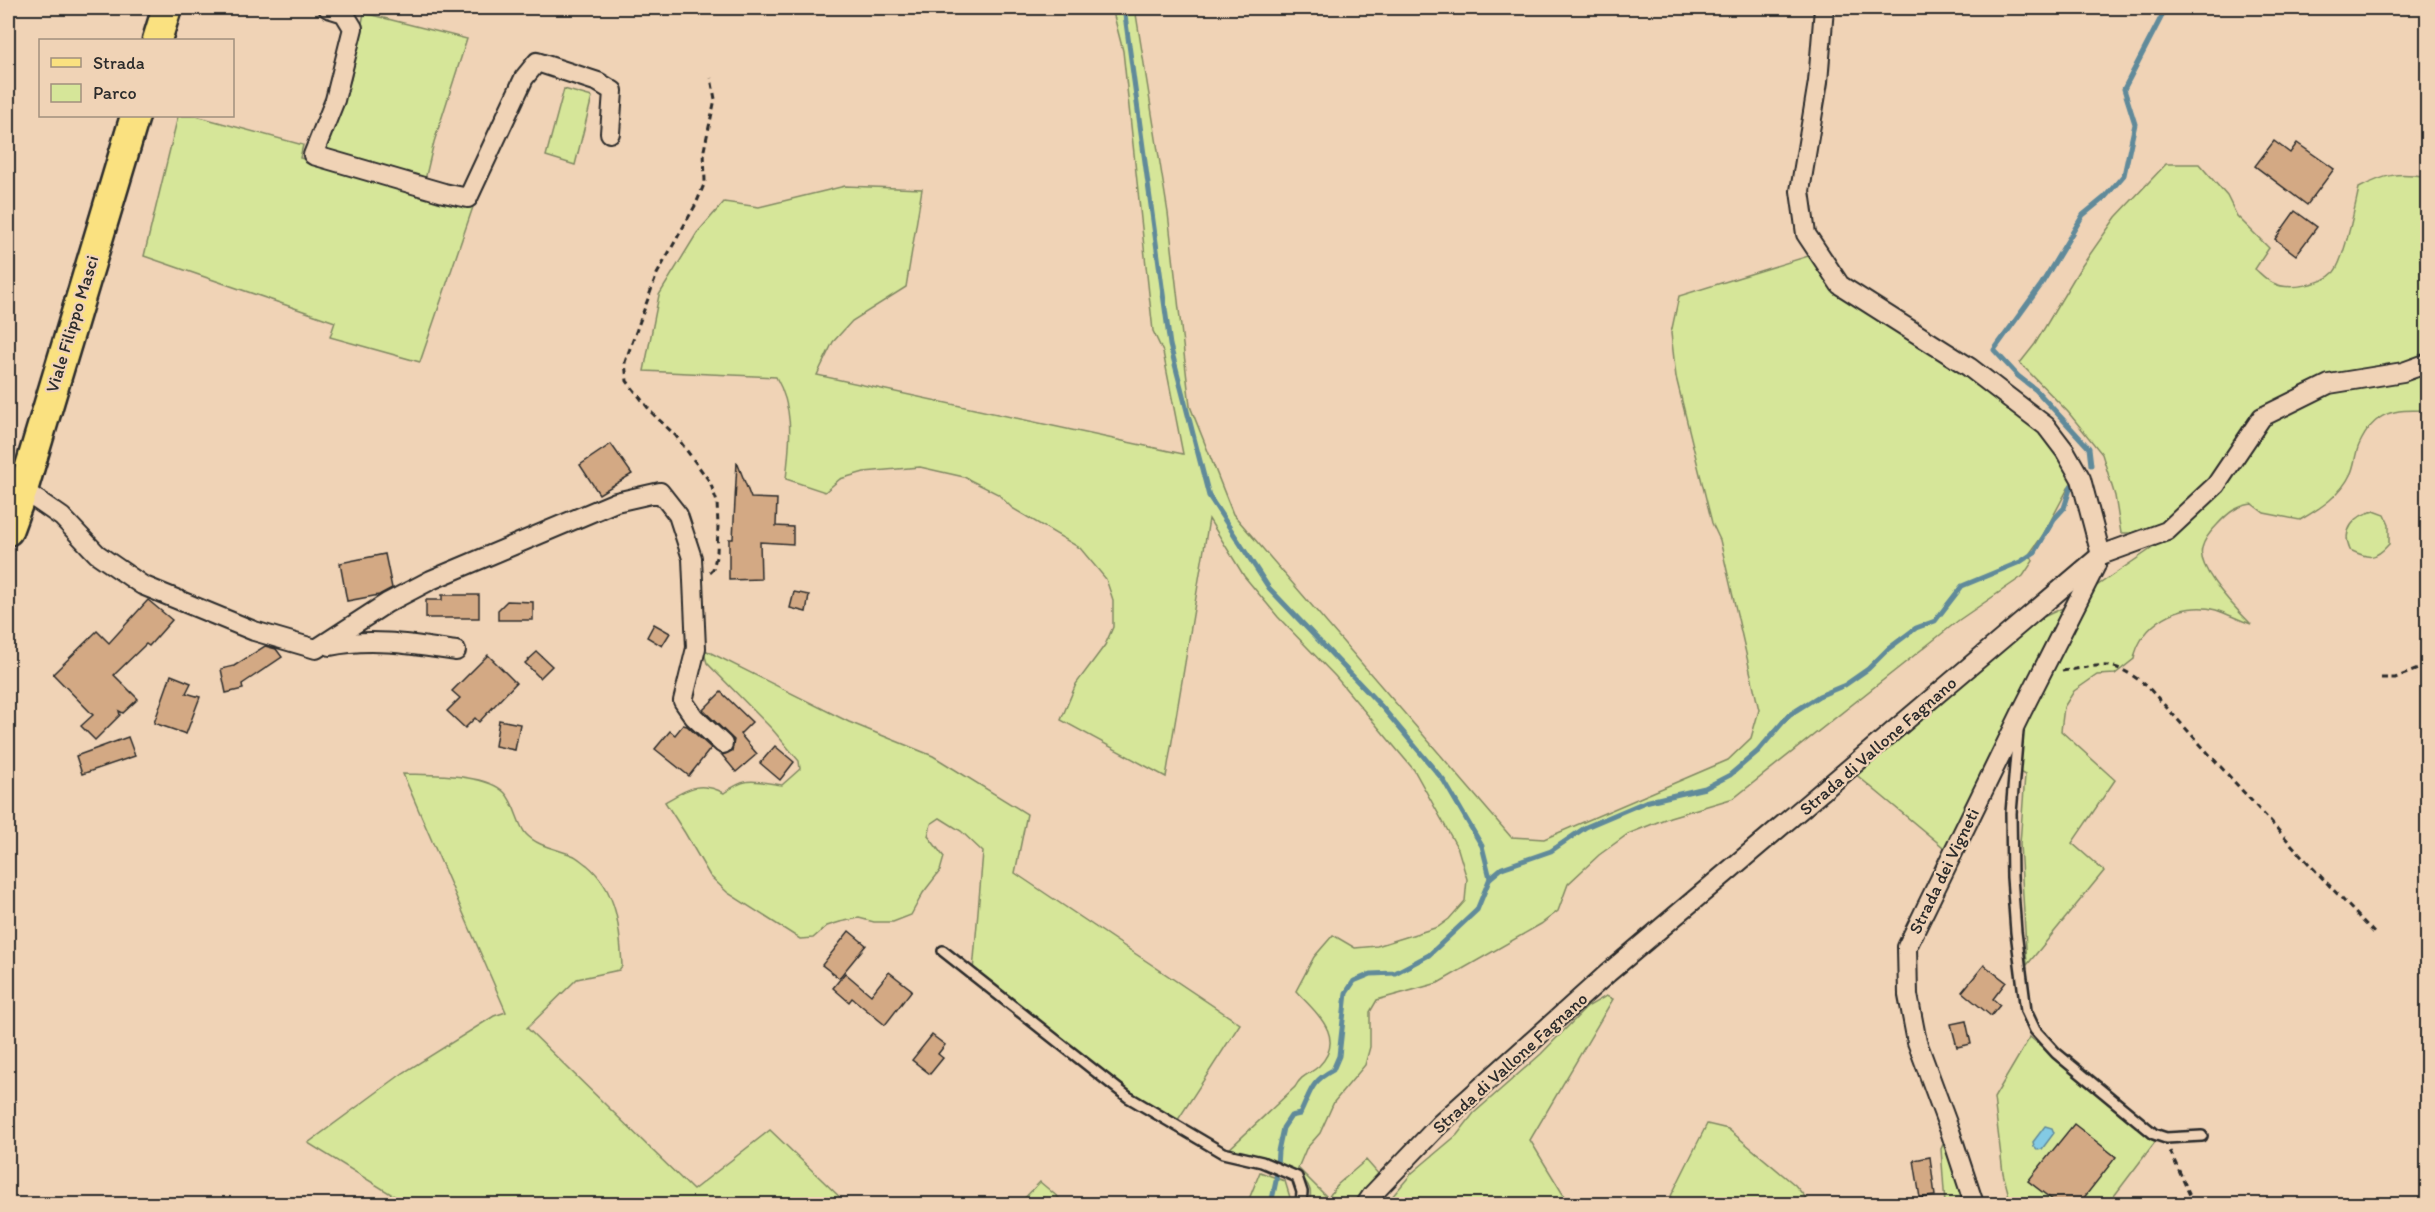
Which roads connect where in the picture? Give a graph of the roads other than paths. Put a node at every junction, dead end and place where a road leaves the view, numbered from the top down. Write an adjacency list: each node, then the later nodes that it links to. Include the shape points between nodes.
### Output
1 (167, 8): 4 (main road)
2 (328, 8): 6 (street, via 344,13 353,28 335,100 313,155 468,198 524,78 537,62 598,82 613,91)
3 (1824, 8): 10 (street, via 1818,82 1800,191 1806,234 1840,285 1969,367 2046,426 2081,479)
4 (157, 39)
5 (135, 117): 8 (main road, Viale Filippo Masci)
6 (610, 133)
7 (2427, 363): 10 (street, Strada di Vallone Fagnano, via 2403,372 2329,384 2262,417 2216,485 2167,531)
8 (23, 490): 9 (main road, Viale Filippo Masci); 11 (street, via 62,517 97,554 142,585 254,631)
9 (8, 531)
10 (2101, 555): 13 (street, Strada dei Vigneti); 18 (street, Strada di Vallone Fagnano, via 1608,974 1440,1124)
11 (316, 649): 12 (street, via 352,641); 14 (street, via 387,603 442,575 616,502 660,492 678,515 692,558 696,648 683,701)
12 (456, 651)
13 (2022, 711): 16 (lane, via 2011,813 2016,932 2026,1011 2035,1030 2056,1053 2154,1134 2166,1138); 19 (street, Strada dei Vigneti, via 1907,947 1908,995 1917,1042)
14 (723, 744)
15 (943, 951): 17 (lane, via 1128,1097 1223,1153 1262,1162 1297,1177)
16 (2202, 1136)
17 (1301, 1204)
18 (1366, 1204)
19 (1974, 1204)

